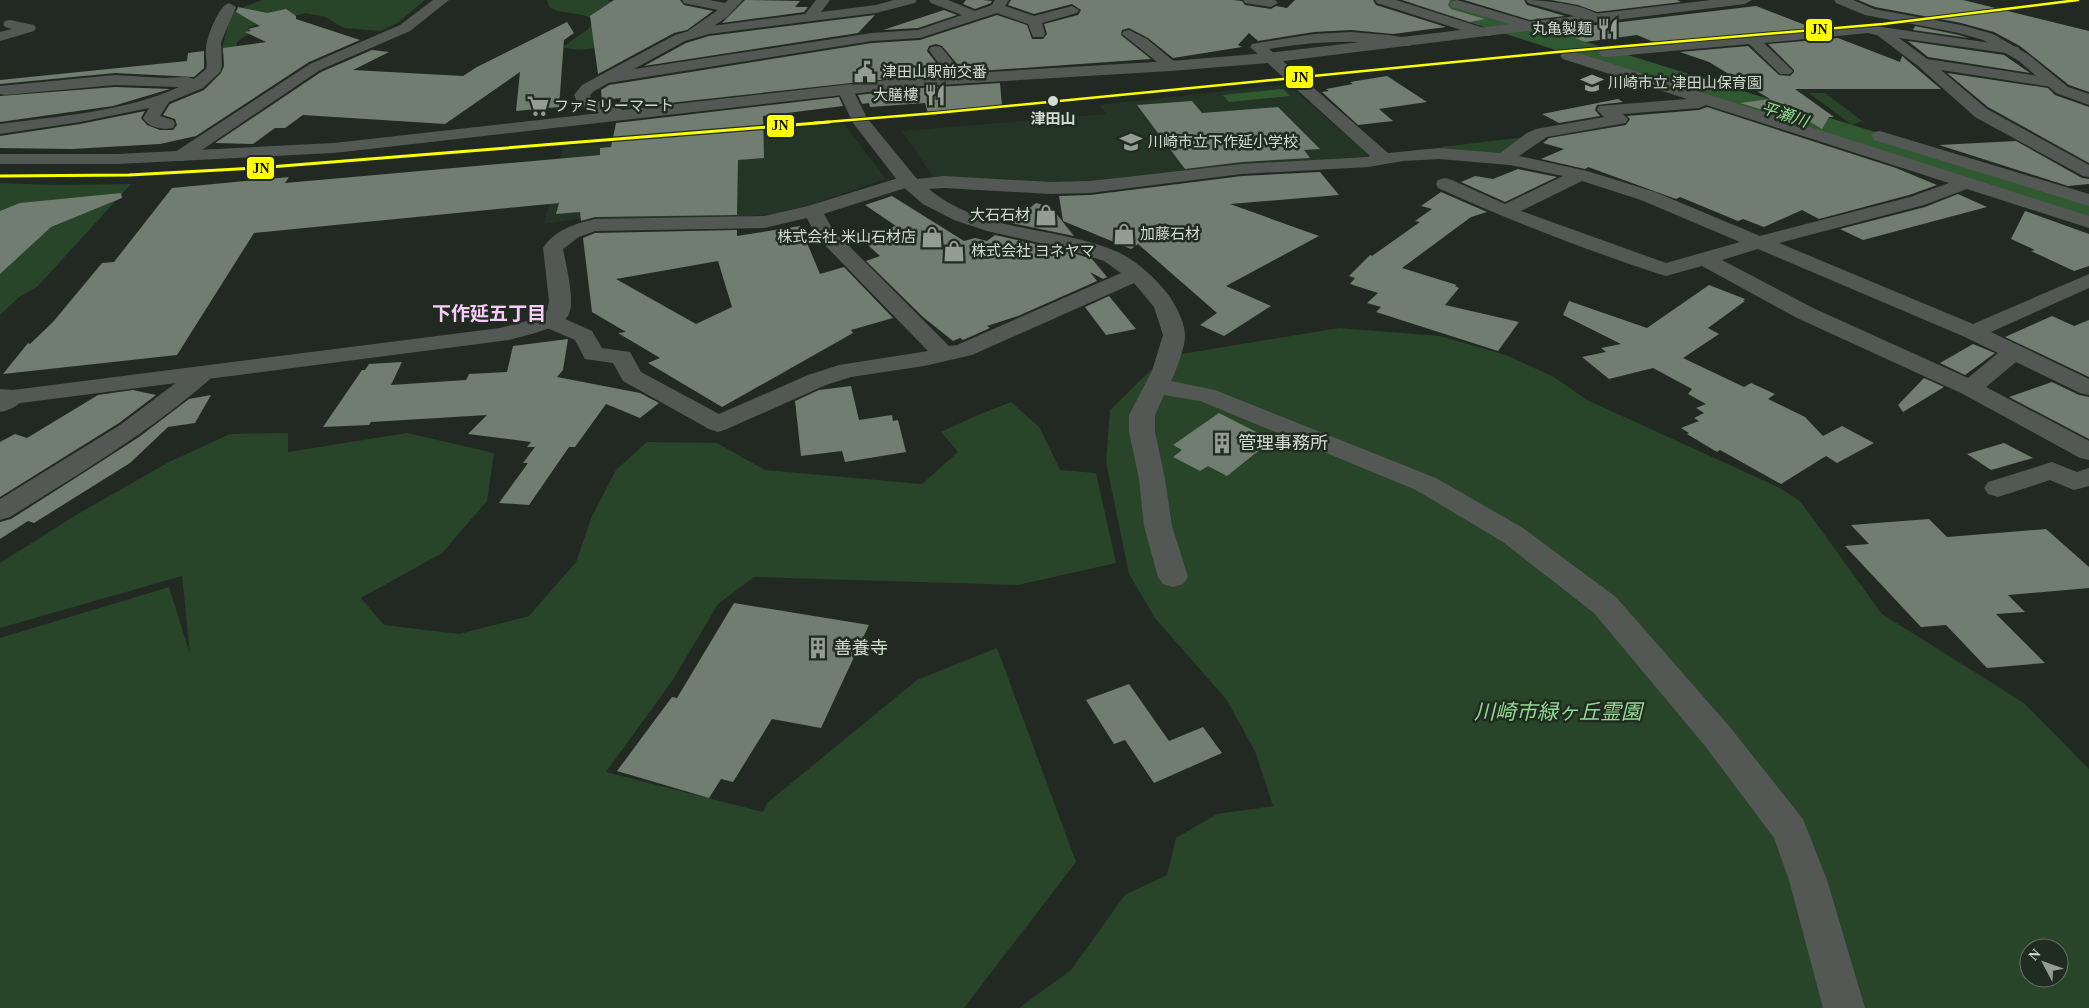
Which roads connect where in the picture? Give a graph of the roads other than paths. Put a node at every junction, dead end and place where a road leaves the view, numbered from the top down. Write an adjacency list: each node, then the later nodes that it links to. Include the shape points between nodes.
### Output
1 (442, 0): 52 (street, via 405,28 315,67)
2 (689, 0): 14 (street)
3 (823, 0): 20 (street)
4 (910, 0): 20 (street, via 876,9)
5 (936, 0): 18 (street)
6 (1250, 0): 12 (street)
7 (1382, 0): 24 (street)
8 (1444, 0): 22 (street)
9 (1533, 0): 19 (street)
10 (1745, 0): 19 (street)
11 (1841, 0): 30 (street, via 1870,12 1974,32)
12 (1271, 3)
13 (1602, 3): 19 (street)
14 (732, 4): 25 (street)
15 (1000, 4): 17 (street, via 1036,28); 18 (street)
16 (229, 7): 41 (street, via 213,46 215,66)
17 (1072, 10)
18 (973, 15): 28 (street)
19 (1592, 16): 22 (street)
20 (810, 17): 25 (street)
21 (10, 24): 27 (street, via 29,28)
22 (1528, 27): 24 (street)
23 (1880, 31): 29 (street, via 1868,29); 30 (street); 35 (street)
24 (1488, 32): 33 (street)
25 (694, 33): 39 (street)
26 (1129, 34): 37 (street)
27 (0, 37)
28 (933, 39): 39 (street, via 872,37); 40 (street)
29 (1753, 40): 31 (street); 36 (street, via 1609,53)
30 (2013, 50): 42 (street)
31 (1764, 51): 34 (street); 38 (street)
32 (1572, 56): 47 (street, via 1568,56)
33 (1268, 58): 37 (street); 53 (street)
34 (1708, 58)
35 (1923, 63): 42 (street); 56 (street, via 1981,113)
36 (1650, 64)
37 (1171, 66): 40 (street)
38 (1785, 71)
39 (608, 78): 48 (street, via 588,88 582,95 584,101)
40 (958, 78): 44 (street)
41 (201, 82): 43 (street, via 115,80); 45 (street)
42 (2052, 82): 46 (street, via 2069,94)
43 (6, 90)
44 (845, 90): 48 (street); 58 (street, via 859,119)
45 (163, 99): 49 (street, via 151,118); 50 (street)
46 (2089, 100)
47 (1712, 102): 54 (street, via 1604,110 1620,119 1542,133); 59 (street)
48 (622, 115): 52 (street, via 334,148)
49 (167, 124)
50 (0, 129)
51 (1860, 129): 61 (street)
52 (181, 156): 55 (street)
53 (1383, 158): 54 (street, via 1425,154); 58 (street, via 1368,162 1242,169 1090,187)
54 (1504, 158): 57 (street)
55 (0, 159)
56 (2089, 172)
57 (1581, 175): 63 (street); 65 (street, via 1648,196)
58 (911, 183): 62 (street); 67 (street, via 930,200 961,216 994,227 1071,244 1110,257)
59 (1967, 183): 64 (street); 65 (street, via 1917,201)
60 (1445, 184): 63 (street)
61 (2089, 200)
62 (813, 211): 69 (street, via 764,222 595,225 577,229 562,237 553,248 560,301 558,314); 72 (street, via 824,233)
63 (1505, 211): 66 (street, via 1666,270)
64 (2089, 222)
65 (1760, 242): 66 (street); 70 (street)
66 (1703, 258): 75 (street, via 1805,313)
67 (1137, 274): 72 (street, via 964,350); 74 (street, via 1165,306 1174,335)
68 (2089, 280): 70 (street)
69 (548, 320): 72 (street, via 584,336 594,354 622,357 631,376 718,424 847,370); 73 (street, via 501,335)
70 (1973, 332): 71 (street)
71 (2014, 352): 75 (street); 76 (street)
72 (945, 355)
73 (201, 375): 77 (street); 81 (street, via 175,398 116,439)
74 (1157, 386): 82 (street, via 1142,415 1142,432 1158,526); 83 (street, via 1206,395 1426,484 1513,535 1604,605 1716,736 1790,830 1808,880)
75 (1970, 388): 78 (street)
76 (2089, 388)
77 (4, 400)
78 (2089, 452)
79 (2084, 485): 80 (street, via 2052,470)
80 (1998, 488)
81 (0, 511)
82 (1173, 577)
83 (1844, 1008)

